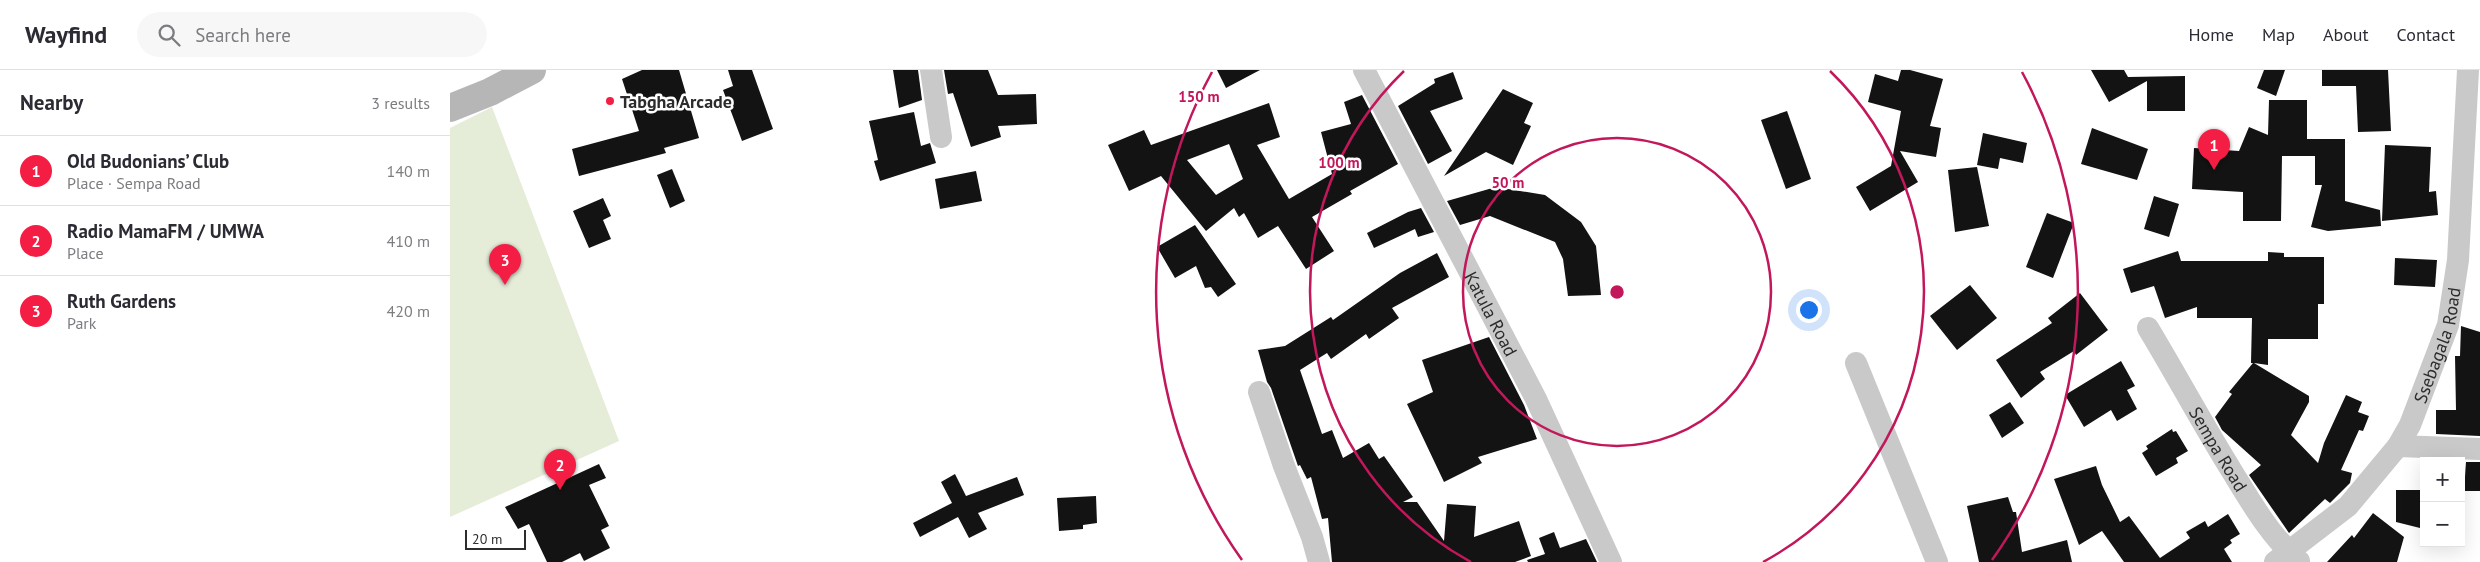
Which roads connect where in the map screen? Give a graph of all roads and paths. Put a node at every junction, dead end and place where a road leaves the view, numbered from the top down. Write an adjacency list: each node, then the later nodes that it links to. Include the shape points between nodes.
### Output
1 (532, 70): 5 (main road)
2 (931, 70): 6 (street)
3 (1364, 70): 15 (street, Katula Road, via 1536,399)
4 (2468, 70): 7 (street, Ssebagala Road)
5 (450, 108)
6 (941, 137)
7 (2470, 208): 11 (street, Ssebagala Road, via 2448,324 2410,425)
8 (2148, 328): 13 (street, Sempa Road, via 2200,420)
9 (1856, 363): 16 (street)
10 (1259, 392): 14 (street)
11 (2398, 446): 12 (street); 13 (street, Ssebagala Road, via 2348,506)
12 (2480, 449)
13 (2287, 558)
14 (1319, 562)
15 (1611, 562)
16 (1937, 562)

